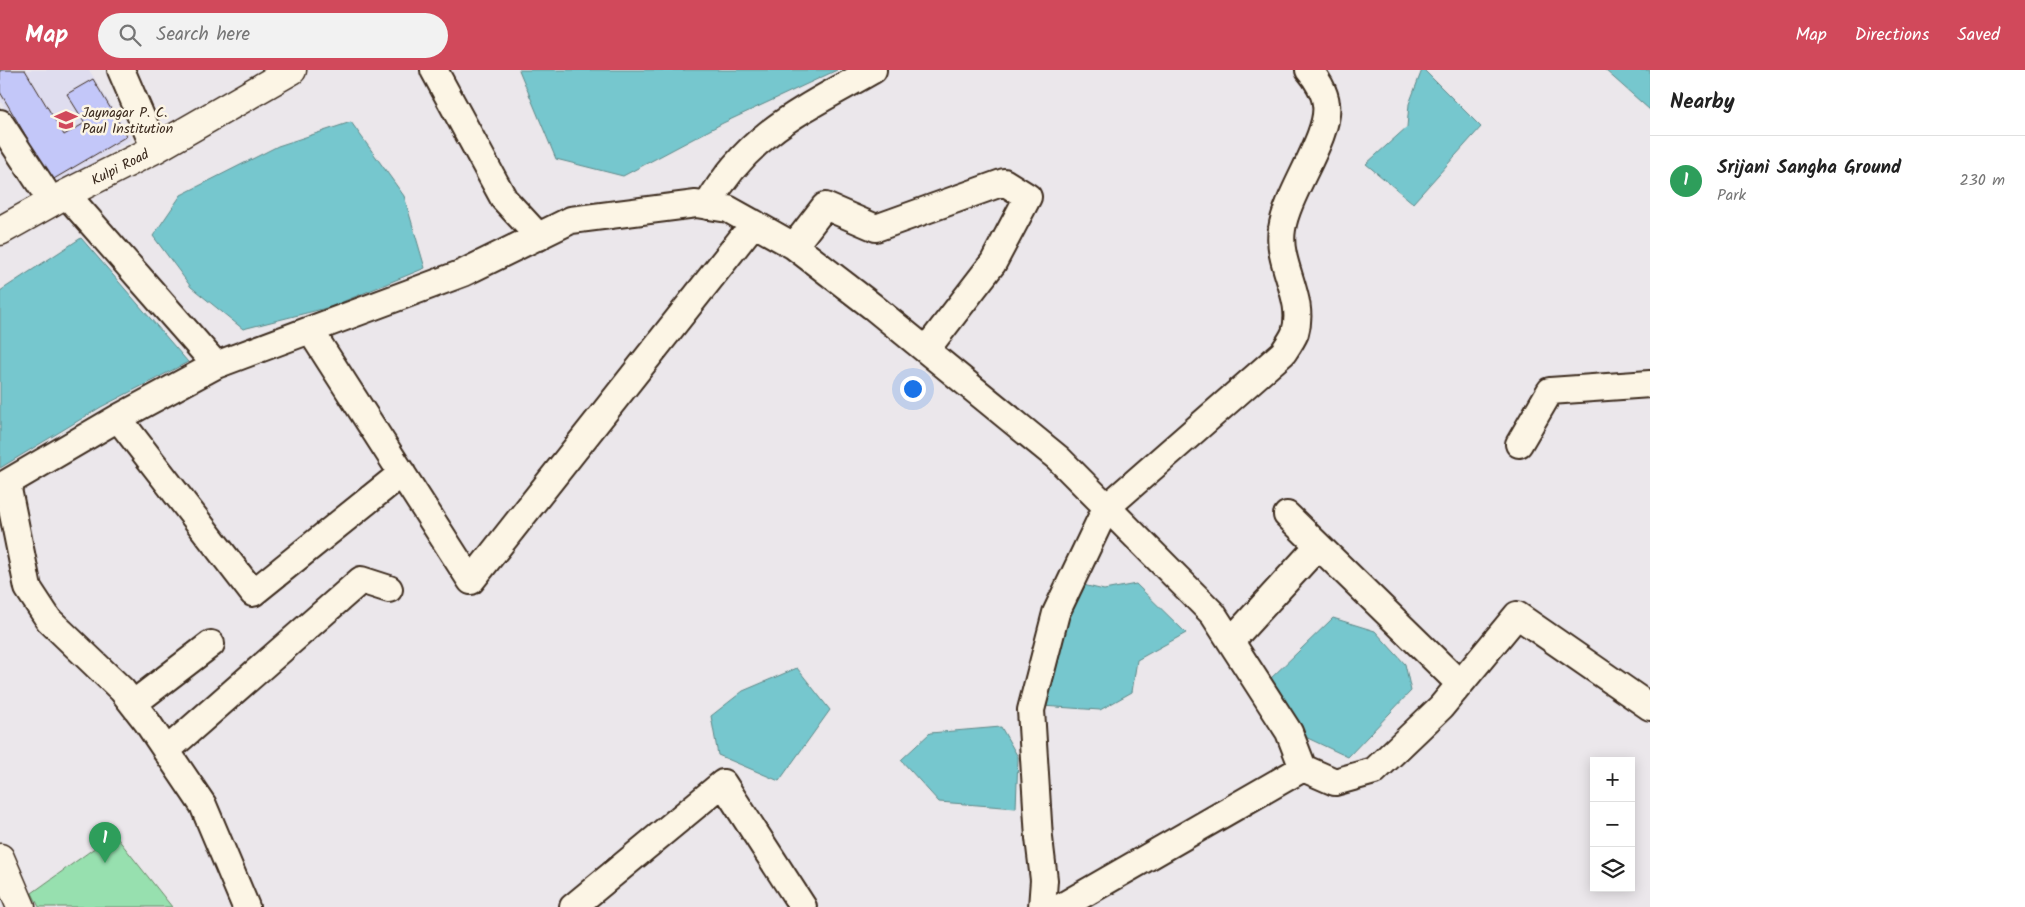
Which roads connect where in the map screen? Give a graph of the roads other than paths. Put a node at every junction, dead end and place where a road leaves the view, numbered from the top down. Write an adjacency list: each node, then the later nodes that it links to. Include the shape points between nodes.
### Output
1 (122, 70): 7 (street)
2 (292, 70): 7 (main road, Kulpi Road)
3 (434, 70): 12 (street, via 504,199)
4 (873, 70): 9 (street, via 798,112 760,138 720,182)
5 (1309, 70): 22 (street, via 1316,78 1326,104 1323,128 1288,207 1282,229 1281,252 1298,310 1295,333 1283,353)
6 (0, 123): 8 (street)
7 (155, 149): 8 (main road, Kulpi Road)
8 (59, 198): 11 (main road, Kulpi Road); 16 (street)
9 (706, 206): 10 (street, via 728,209); 12 (street, via 696,204 571,220)
10 (754, 223): 13 (street); 20 (street, via 471,581)
11 (0, 231)
12 (538, 237): 14 (street, via 463,273)
13 (794, 246): 15 (street); 15 (street, via 825,206 876,228 1004,182 1028,197 993,262)
14 (310, 330): 16 (street); 20 (street)
15 (926, 350): 22 (street, via 1058,458)
16 (216, 365): 18 (street)
17 (1650, 384): 19 (street, via 1550,391)
18 (118, 418): 20 (street, via 253,594); 21 (street)
19 (1519, 444)
20 (402, 473)
21 (4, 486): 29 (street, via 28,588 49,620)
22 (1106, 508): 26 (street, via 1213,614); 38 (street, via 1056,614 1031,710 1044,880)
23 (1287, 515): 24 (street)
24 (1318, 546): 26 (street); 28 (street)
25 (389, 589): 31 (street, via 361,580)
26 (1231, 641): 32 (street, via 1289,732)
27 (211, 644): 29 (street)
28 (1460, 684): 30 (street, via 1517,616); 32 (street, via 1374,772 1335,782)
29 (133, 704): 31 (street)
30 (1650, 707)
31 (166, 751): 35 (street, via 203,805)
32 (1303, 768): 39 (street)
33 (0, 858): 34 (main road)
34 (17, 906)
35 (246, 907)
36 (573, 907): 37 (street, via 723,783)
37 (802, 907)
38 (1042, 907)
39 (1061, 907)

